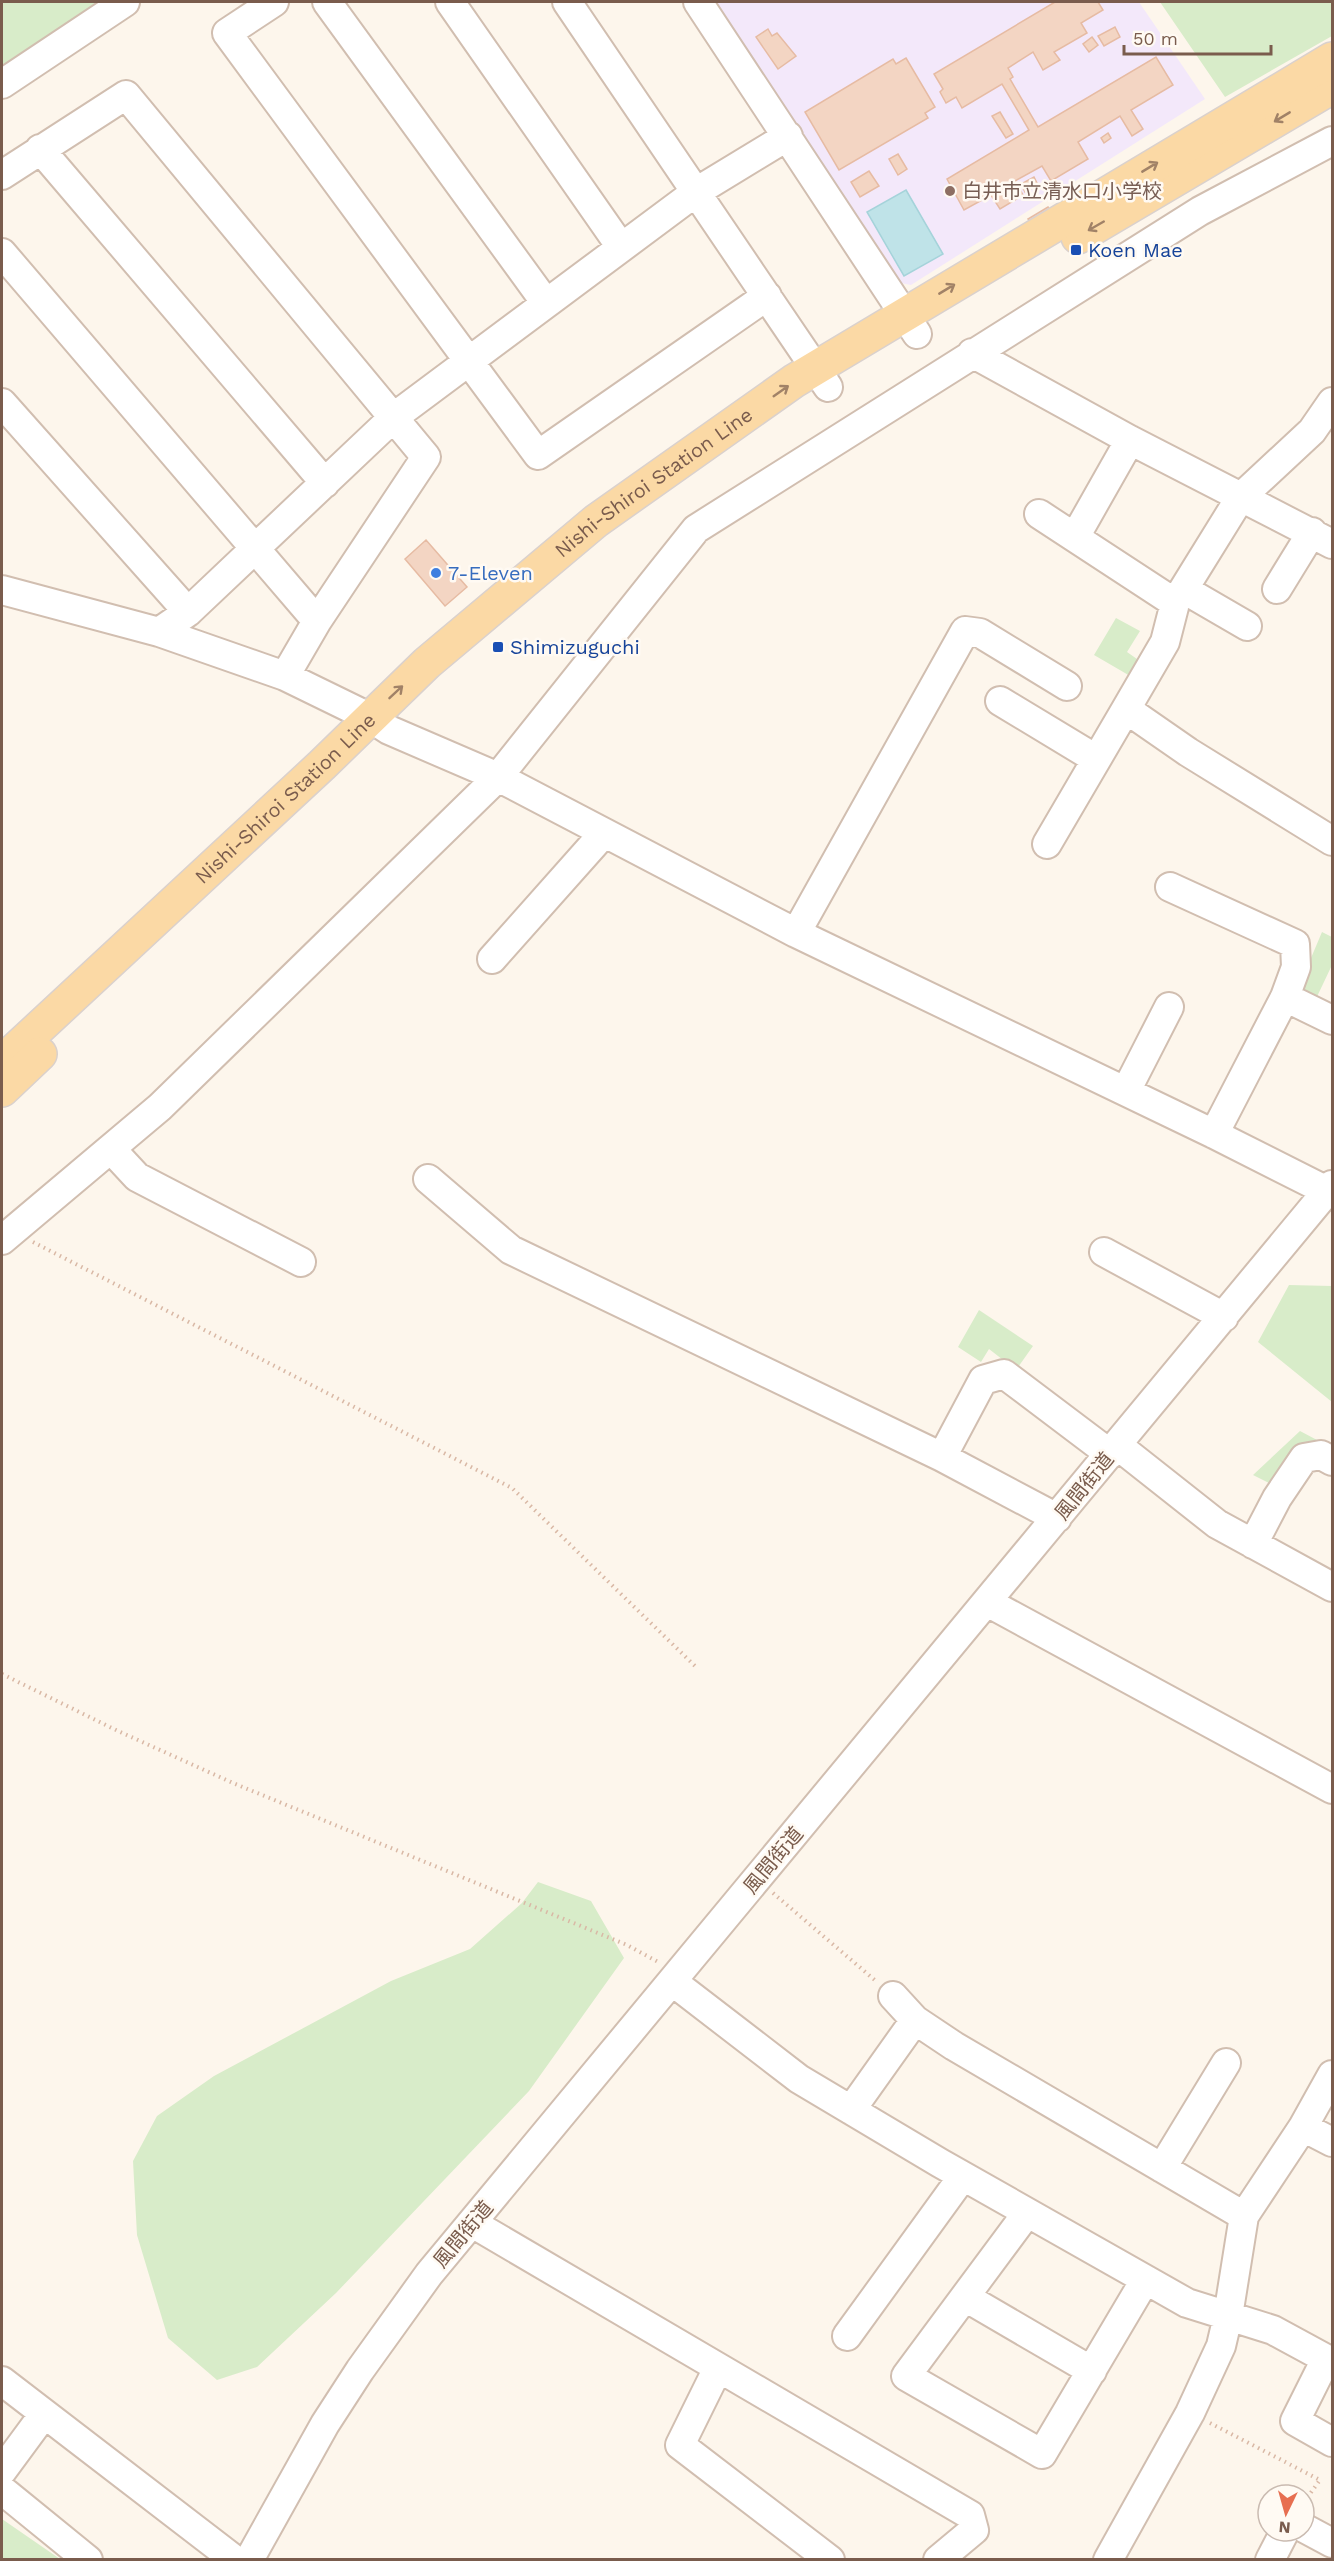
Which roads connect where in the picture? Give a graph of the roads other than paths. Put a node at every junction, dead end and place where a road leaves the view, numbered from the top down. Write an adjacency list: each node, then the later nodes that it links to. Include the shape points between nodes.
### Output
1 (125, 2): 8 (street)
2 (274, 2): 21 (street, via 227,33)
3 (327, 2): 18 (street)
4 (450, 2): 15 (street)
5 (567, 2): 14 (street)
6 (698, 2): 10 (street)
7 (1332, 59): 19 (main road, Nishi-Shiroi Station Line, one-way to 7)
8 (2, 84)
9 (1332, 87): 19 (main road, Nishi-Shiroi Station Line, one-way to 19)
10 (788, 136): 14 (street); 19 (street)
11 (40, 149): 13 (street); 25 (street, via 126,95); 27 (street)
12 (1325, 154): 20 (street, via 1200,211)
13 (2, 175)
14 (696, 192): 15 (street); 17 (street)
15 (621, 247): 18 (street)
16 (2, 253): 32 (street)
17 (767, 297): 21 (street, via 538,455); 22 (street)
18 (546, 303): 21 (street)
19 (910, 325): 22 (main road, Nishi-Shiroi Station Line)
20 (972, 354): 26 (street); 46 (street, via 696,530)
21 (469, 360): 25 (street)
22 (822, 378): 44 (main road, Nishi-Shiroi Station Line, via 609,541 444,678)
23 (1332, 402): 28 (street, via 1312,431)
24 (2, 404): 36 (street)
25 (394, 417): 27 (street); 37 (street, via 426,457)
26 (1130, 440): 28 (street); 30 (street)
27 (325, 483): 32 (street)
28 (1240, 498): 31 (street); 35 (street)
29 (1039, 514): 30 (street)
30 (1075, 537): 35 (street)
31 (1322, 538): 33 (street)
32 (255, 549): 36 (street); 37 (street)
33 (1277, 589)
34 (2, 590): 39 (street)
35 (1180, 597): 38 (street); 43 (street, via 1166,642)
36 (188, 612): 39 (street)
37 (316, 621): 40 (street)
38 (1247, 626)
39 (159, 632): 40 (street)
40 (285, 676): 44 (street)
41 (1067, 686): 51 (street, via 980,633 965,631)
42 (1000, 701): 45 (street)
43 (1126, 709): 45 (street); 48 (street)
44 (379, 723): 46 (street); 56 (main road, Nishi-Shiroi Station Line, via 322,765); 57 (main road, Nishi-Shiroi Station Line)
45 (1096, 759): 49 (street)
46 (498, 777): 47 (street); 60 (street, via 160,1107)
47 (604, 833): 51 (street); 52 (street)
48 (1332, 841)
49 (1047, 844)
50 (1170, 887): 53 (street, via 1295,944 1296,967)
51 (796, 933): 58 (street)
52 (492, 959)
53 (1285, 997): 55 (street); 59 (street)
54 (1169, 1007): 58 (street)
55 (1332, 1020)
56 (2, 1062)
57 (2, 1090)
58 (1126, 1091): 59 (street)
59 (1214, 1134): 62 (street)
60 (111, 1149): 63 (street); 65 (street, via 137,1177)
61 (428, 1179): 68 (street, via 511,1250)
62 (1330, 1188): 66 (street, 風間街道)
63 (6, 1236)
64 (1104, 1251): 66 (street)
65 (301, 1262)
66 (1224, 1317): 67 (street, 風間街道)
67 (1114, 1449): 68 (street, via 1004,1374 983,1380); 70 (street, 風間街道); 71 (street, via 1217,1524)
68 (942, 1456): 70 (street)
69 (1332, 1461): 71 (street, via 1321,1455 1304,1458)
70 (1057, 1518): 73 (street, 風間街道)
71 (1253, 1544): 72 (street)
72 (1332, 1587)
73 (987, 1602): 74 (street); 75 (street, 風間街道)
74 (1332, 1789)
75 (676, 1978): 80 (street, via 799,2079); 87 (street, 風間街道)
76 (893, 1996): 77 (street)
77 (915, 2020): 80 (street); 83 (street)
78 (1226, 2063): 83 (street)
79 (1332, 2075): 81 (street)
80 (851, 2110): 84 (street)
81 (1303, 2127): 82 (street); 86 (street)
82 (1332, 2142)
83 (1162, 2168): 86 (street)
84 (963, 2176): 85 (street); 91 (street)
85 (1027, 2213): 88 (street); 89 (street)
86 (1244, 2216): 90 (street)
87 (472, 2223): 93 (street); 105 (street, 風間街道, via 429,2274 360,2370)
88 (1145, 2280): 90 (street, via 1187,2303); 94 (street)
89 (965, 2297): 94 (street); 94 (street, via 906,2376 1042,2454)
90 (1228, 2316): 92 (street, via 1273,2330); 108 (street, via 1221,2346 1190,2413)
91 (847, 2336)
92 (1329, 2360): 97 (street, via 1295,2421)
93 (718, 2368): 106 (street, via 680,2445); 107 (street, via 970,2515 974,2530)
94 (1092, 2371)
95 (2, 2381): 96 (street)
96 (44, 2414): 98 (street); 104 (street)
97 (1332, 2442)
98 (2, 2471)
99 (2, 2490): 103 (street)
100 (1316, 2534): 102 (street)
101 (1279, 2543): 109 (street)
102 (1332, 2543)
103 (88, 2559)
104 (235, 2559)
105 (249, 2559)
106 (830, 2559)
107 (938, 2559)
108 (1108, 2559)
109 (1270, 2559)

